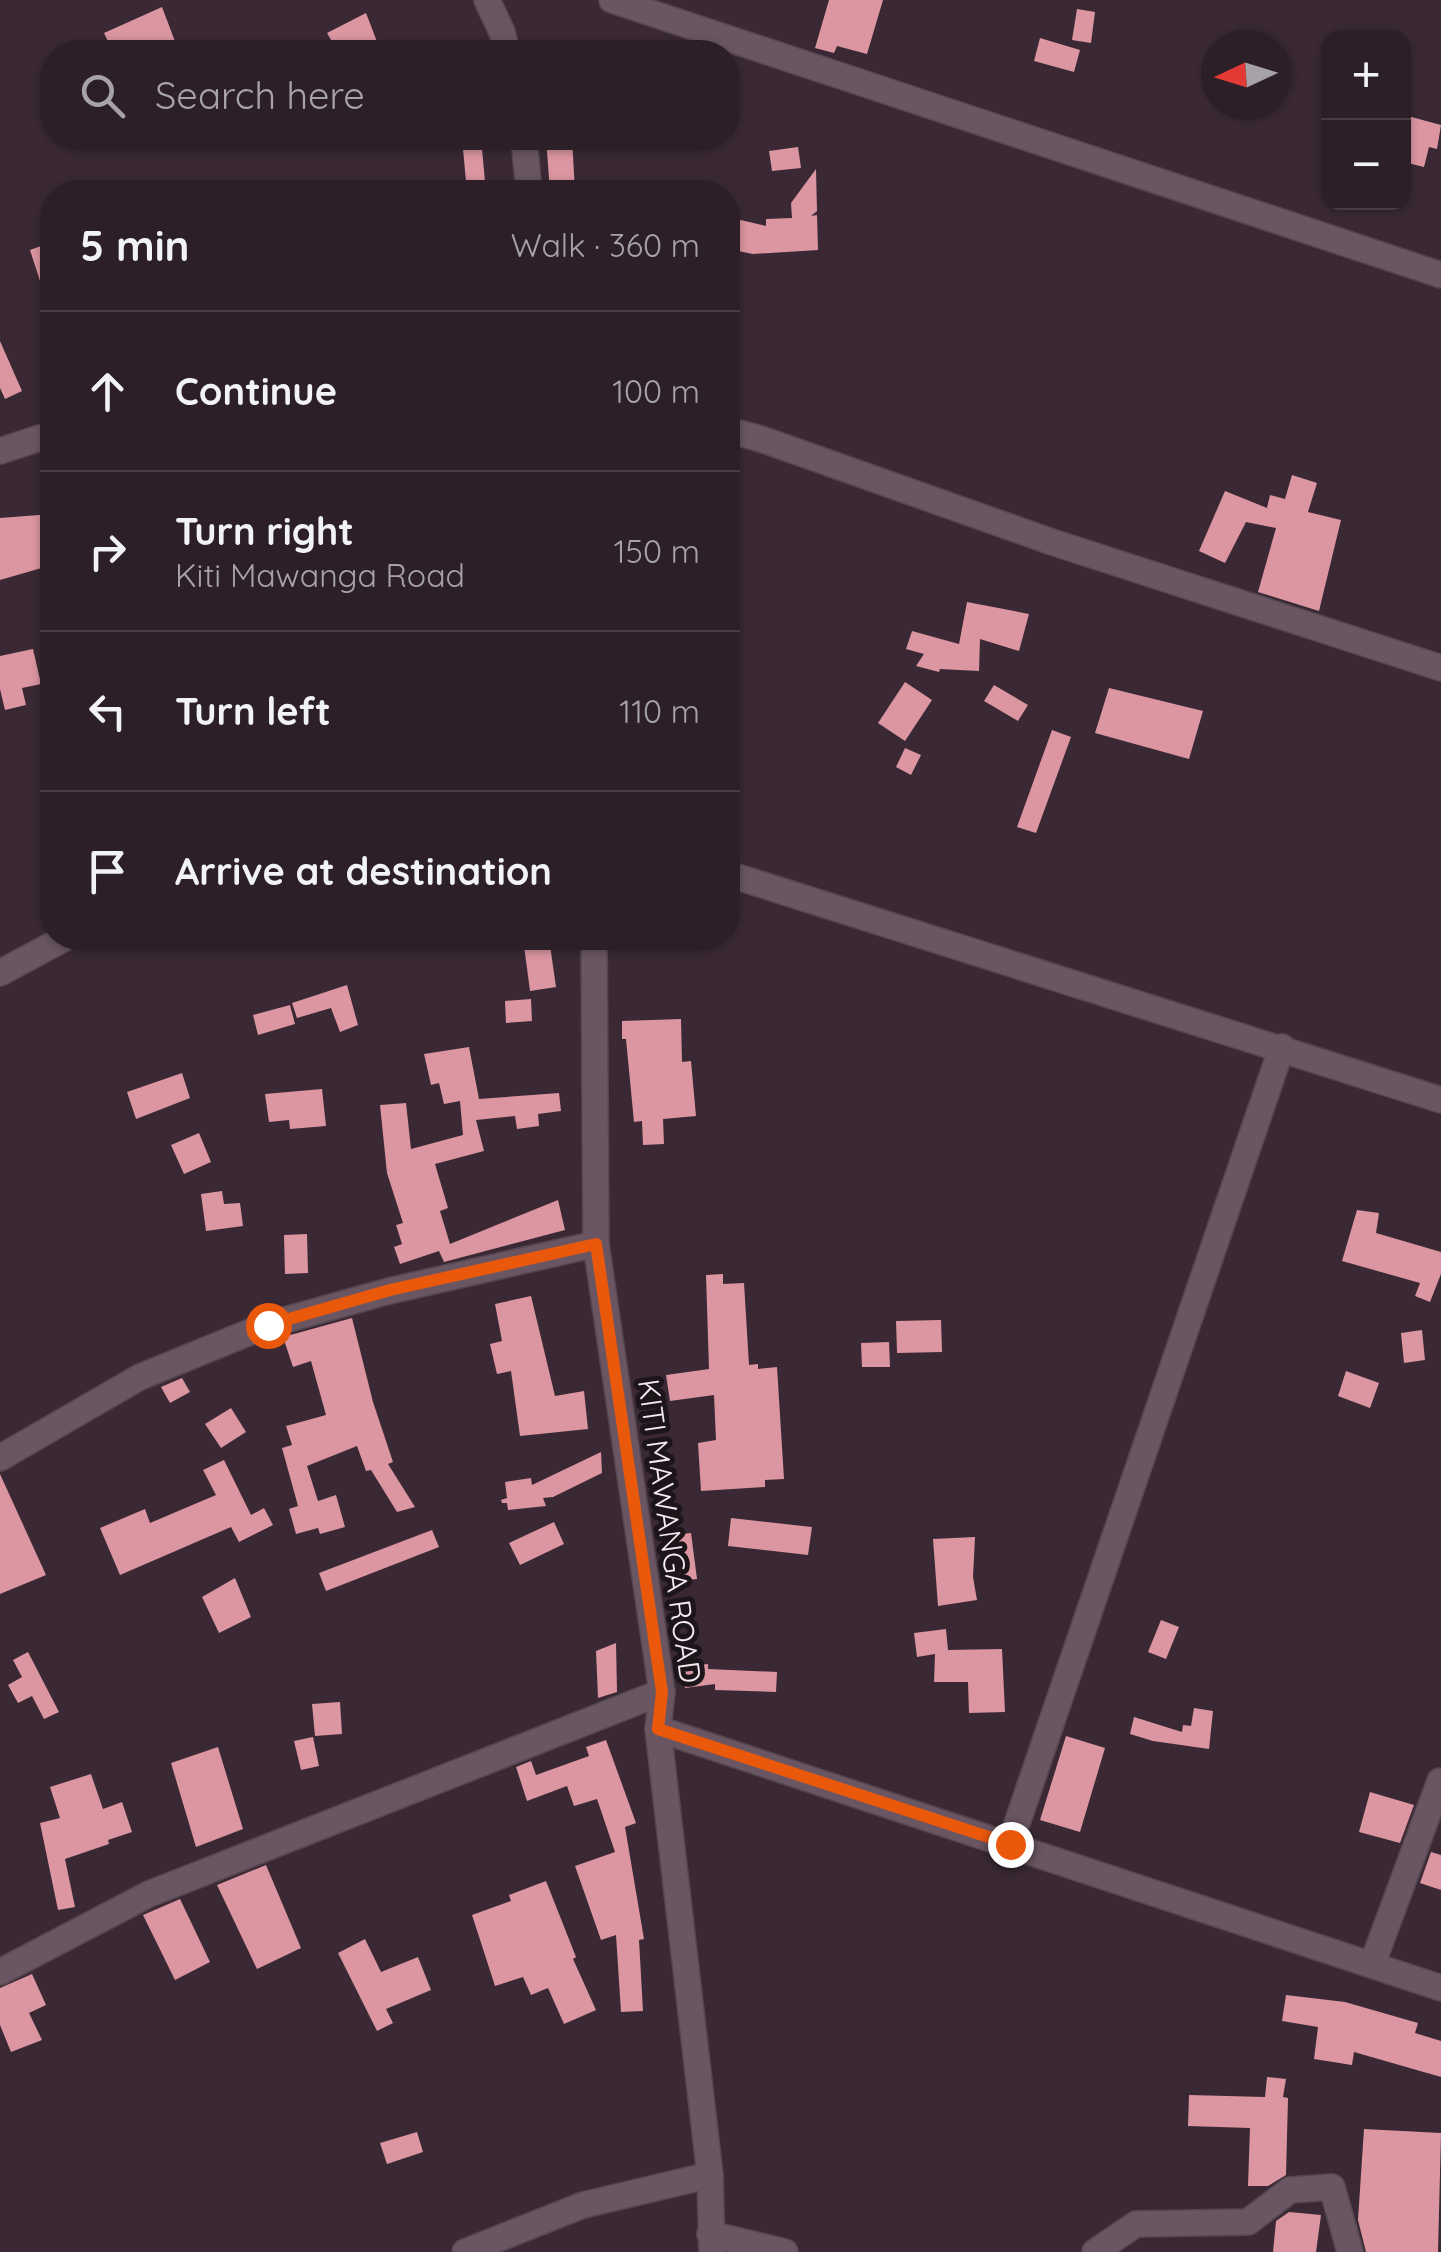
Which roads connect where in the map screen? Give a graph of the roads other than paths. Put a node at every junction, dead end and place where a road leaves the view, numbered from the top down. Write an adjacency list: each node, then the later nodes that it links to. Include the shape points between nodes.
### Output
1 (487, 0): 5 (street)
2 (500, 0): 6 (street)
3 (612, 0): 4 (street)
4 (687, 12): 9 (street)
5 (504, 40)
6 (505, 40)
7 (525, 150): 8 (street)
8 (528, 180)
9 (1441, 275)
10 (740, 433): 13 (street)
11 (40, 438): 12 (street)
12 (0, 451)
13 (1441, 668)
14 (740, 878): 18 (street)
15 (43, 950): 17 (street)
16 (594, 950): 20 (street, KITI MAWANGA ROAD)
17 (0, 973)
18 (1282, 1047): 19 (street); 25 (street)
19 (1441, 1100)
20 (596, 1244): 21 (street, via 268,1325 140,1376); 22 (street, KITI MAWANGA ROAD)
21 (0, 1458)
22 (662, 1692): 23 (street, KITI MAWANGA ROAD); 27 (street, via 149,1894)
23 (658, 1729): 25 (street); 29 (street, KITI MAWANGA ROAD)
24 (1440, 1782): 26 (street)
25 (1010, 1844): 26 (street)
26 (1372, 1965): 28 (street)
27 (0, 1972)
28 (1441, 1988)
29 (710, 2174): 30 (street, KITI MAWANGA ROAD); 31 (street, via 583,2206)
30 (711, 2243): 32 (street)
31 (476, 2250)
32 (785, 2252)
33 (1095, 2252): 34 (street, via 1136,2224 1248,2222 1290,2190 1332,2187)
34 (1350, 2252)

